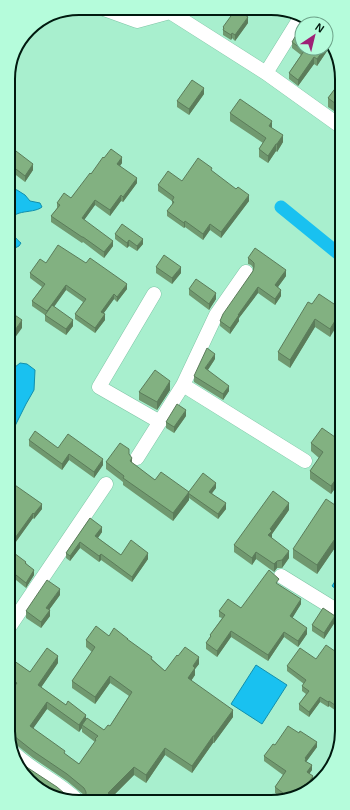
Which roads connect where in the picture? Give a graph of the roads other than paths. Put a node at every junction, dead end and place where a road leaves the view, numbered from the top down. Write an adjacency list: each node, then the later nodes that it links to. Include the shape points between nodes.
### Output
1 (120, 15): 2 (street, via 137,21)
2 (159, 15)
3 (175, 15): 5 (street)
4 (294, 28): 5 (street)
5 (266, 73): 6 (street)
6 (335, 122)
7 (246, 272): 9 (street, via 216,315)
8 (154, 294): 10 (street, via 99,387)
9 (183, 385): 10 (street); 12 (street)
10 (160, 422): 11 (street)
11 (137, 458)
12 (305, 461)
13 (106, 484): 16 (street)
14 (280, 576): 15 (street)
15 (335, 609)
16 (15, 619)
17 (24, 762): 18 (street)
18 (71, 794)

